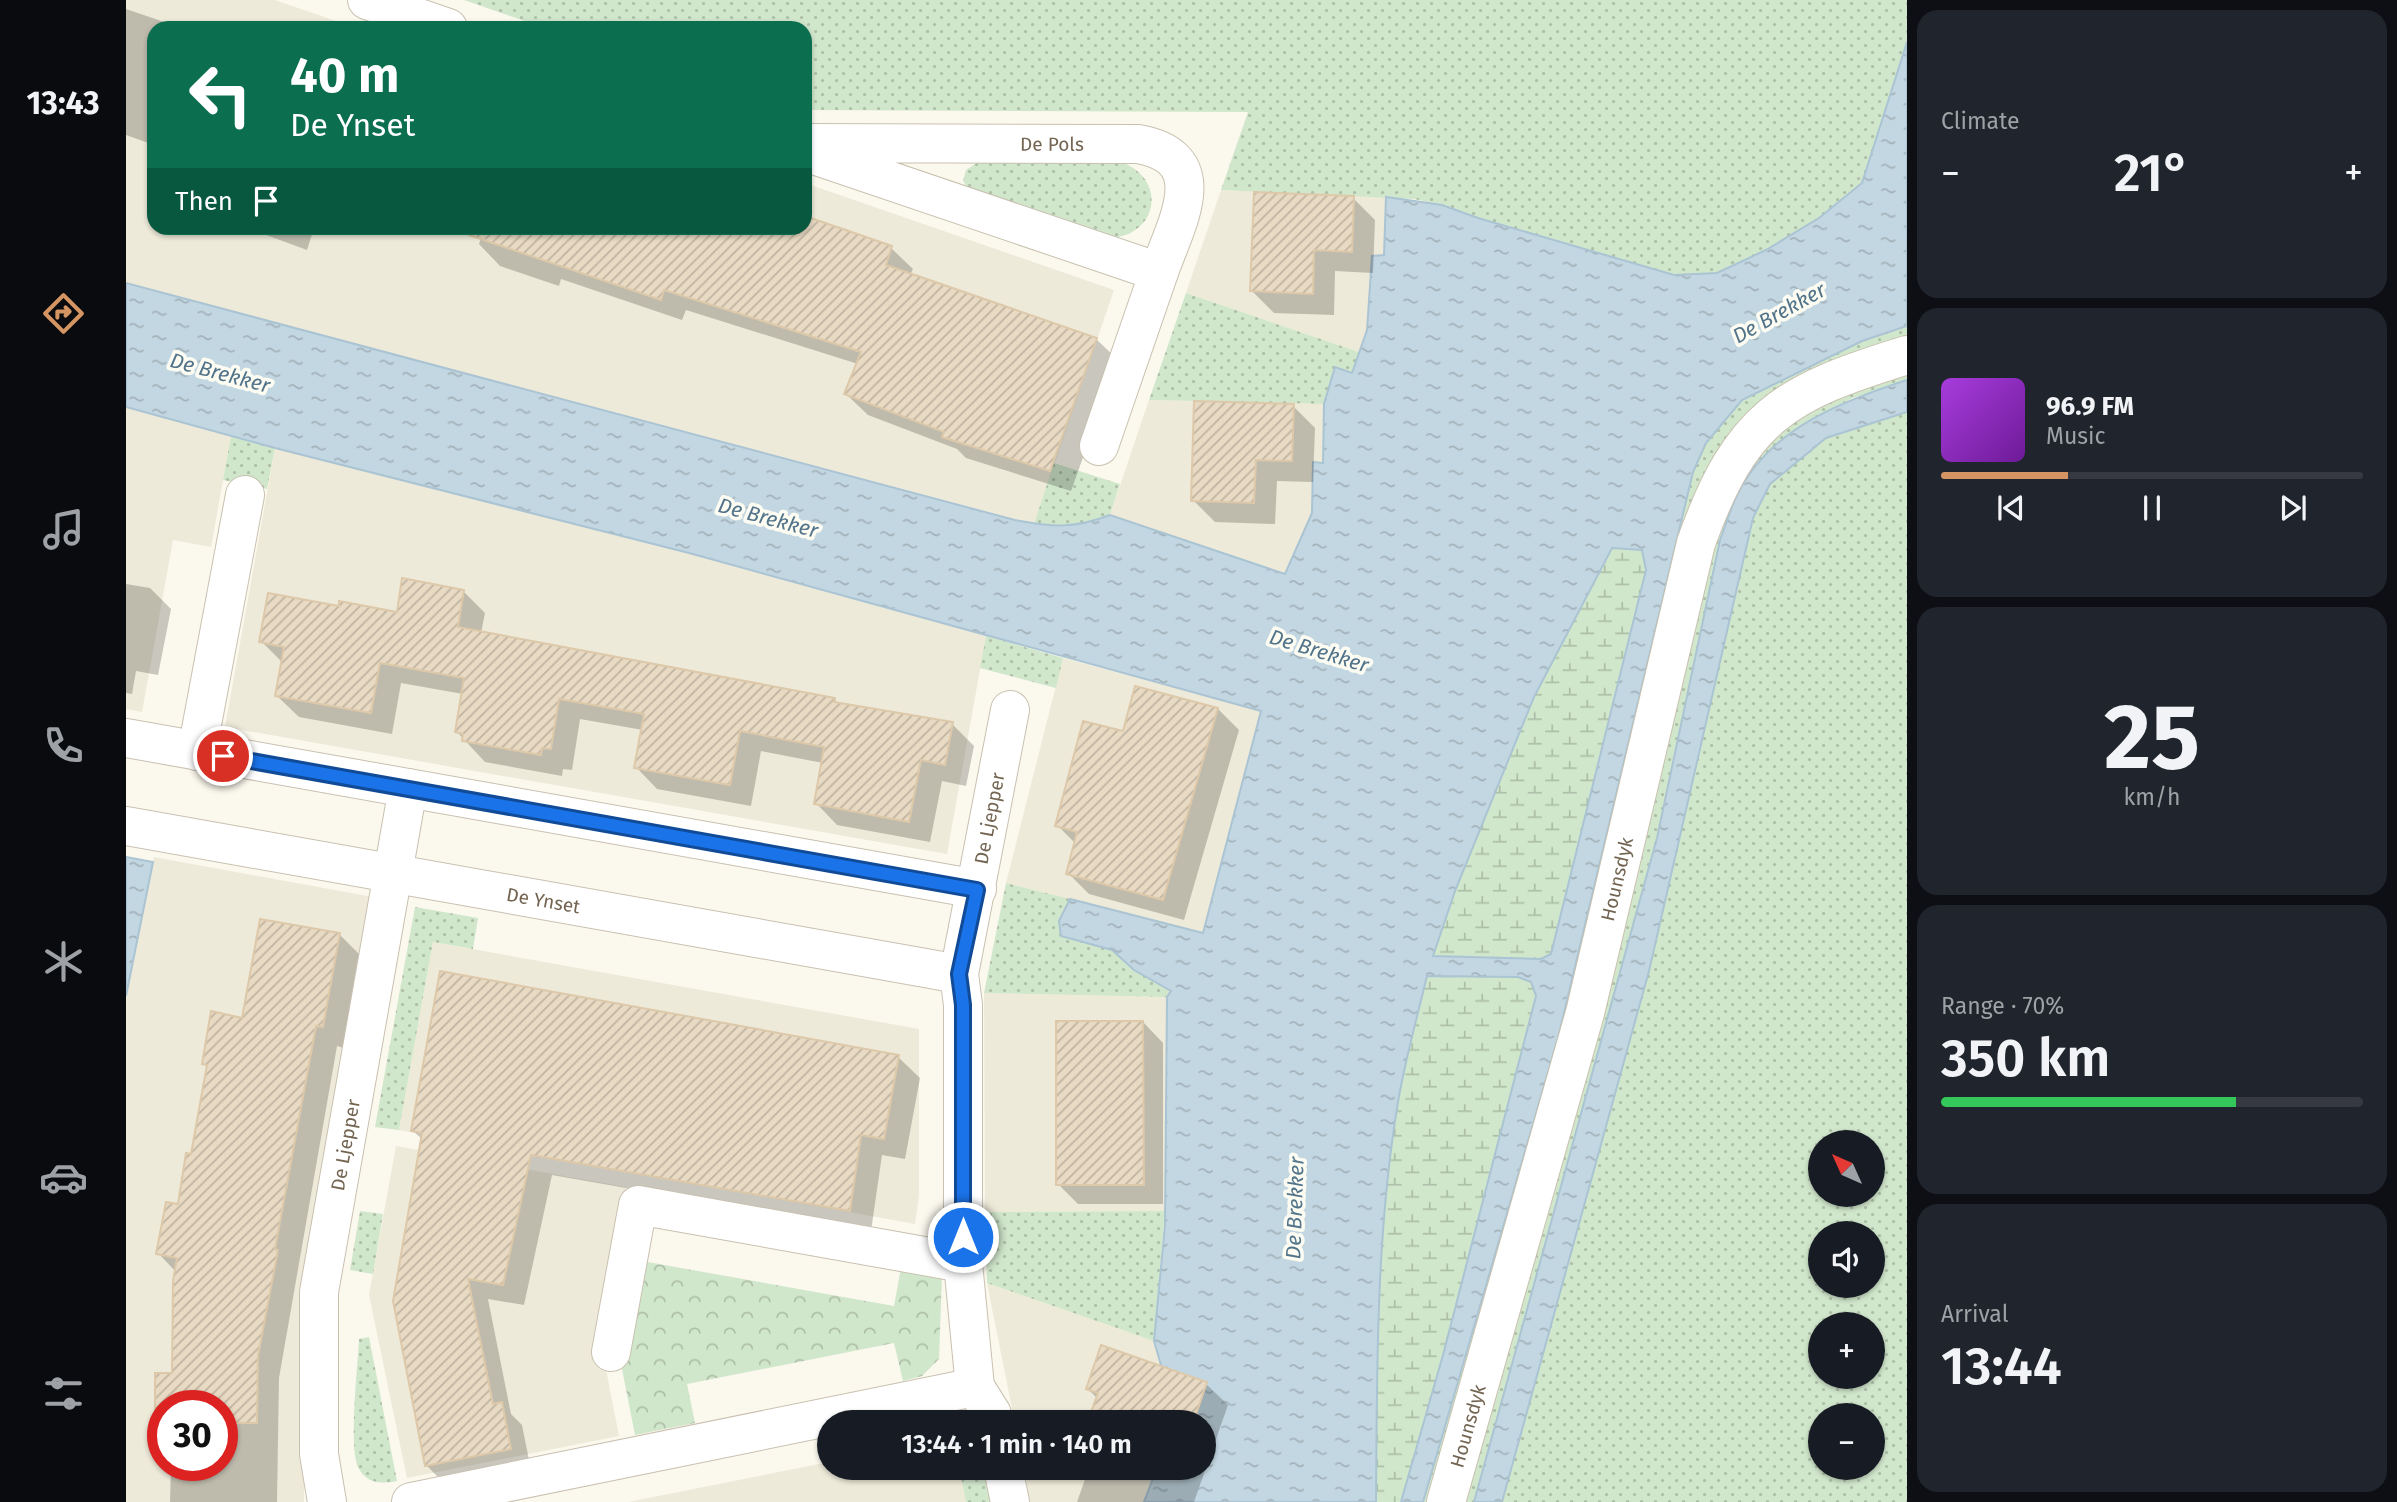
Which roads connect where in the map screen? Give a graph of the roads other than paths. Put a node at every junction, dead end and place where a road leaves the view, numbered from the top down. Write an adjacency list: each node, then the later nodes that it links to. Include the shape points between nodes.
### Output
1 (367, 0): 2 (street)
2 (428, 21)
3 (812, 143): 5 (street, De Pols, via 1156,147 1184,173 1187,191)
4 (812, 154): 5 (street)
5 (1159, 272): 7 (street, De Pols)
6 (1907, 355): 25 (street, Hounsdyk, via 1823,383 1767,419 1733,458 1712,499 1696,543 1585,1013)
7 (1099, 446)
8 (244, 495): 11 (street)
9 (1010, 710): 15 (street, De Ljepper)
10 (126, 738): 11 (street)
11 (197, 751): 12 (street)
12 (408, 788): 14 (street, De Ljepper); 15 (street)
13 (126, 826): 14 (street, De Ynset)
14 (393, 874): 16 (street, De Ynset); 22 (street, De Ljepper, via 319,1292 319,1454)
15 (977, 890): 16 (street, De Ljepper)
16 (959, 974): 17 (street, De Ljepper, via 963,1005)
17 (963, 1263): 18 (street, via 638,1205); 19 (street, De Ljepper)
18 (611, 1352)
19 (975, 1387): 20 (street, De Ljepper); 23 (street)
20 (990, 1410)
21 (1005, 1480): 24 (street)
22 (327, 1502)
23 (411, 1502)
24 (1010, 1502)
25 (1446, 1502)

